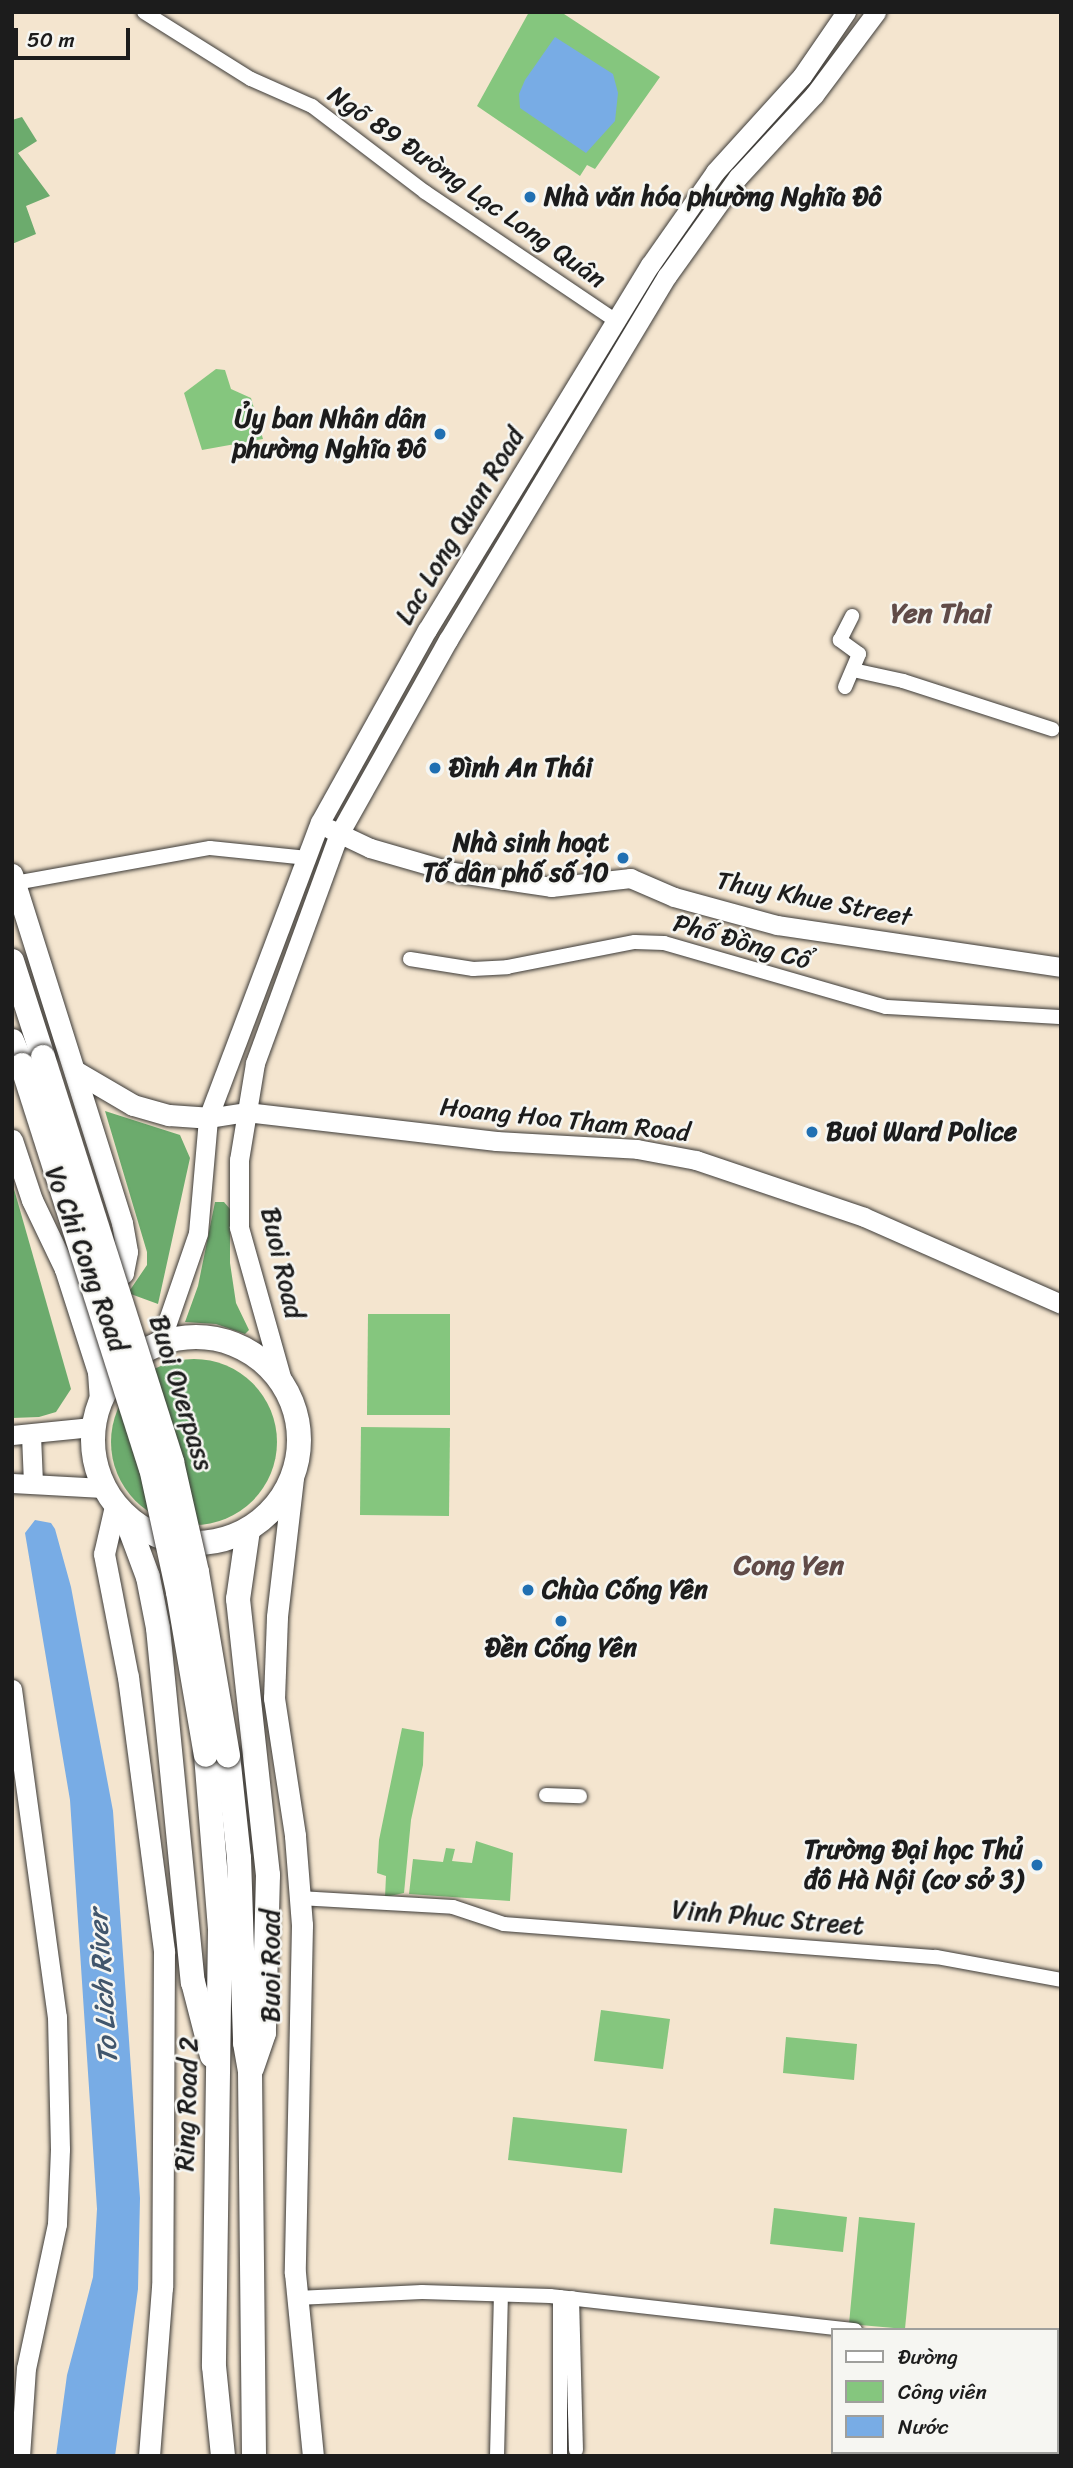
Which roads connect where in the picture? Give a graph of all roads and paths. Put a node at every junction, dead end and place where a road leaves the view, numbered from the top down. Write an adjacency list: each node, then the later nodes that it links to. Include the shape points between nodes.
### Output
1 (144, 12): 8 (street, Ngõ 89 Đường Lạc Long Quân, via 251,79 312,106 425,192)
2 (846, 12): 4 (main road, Lac Long Quan Road)
3 (876, 12): 5 (main road, Lac Long Quan Road)
4 (781, 102): 5 (main road); 6 (main road, Lac Long Quan Road, via 715,172)
5 (796, 115): 7 (main road, Lac Long Quan Road, via 738,177)
6 (650, 265): 7 (main road); 8 (main road, Lac Long Quan Road)
7 (667, 276): 9 (main road, Lac Long Quan Road)
8 (615, 320): 9 (main road, Lac Long Quan Road)
9 (574, 407): 14 (main road, Lac Long Quan Road, via 427,630); 15 (main road, Lac Long Quan Road)
10 (852, 615): 11 (street, via 840,640 859,654)
11 (853, 670): 12 (street); 13 (street, via 903,681)
12 (845, 687)
13 (1052, 729)
14 (320, 822): 15 (main road, Thuy Khue Street); 16 (main road, Lac Long Quan Road)
15 (339, 834): 20 (main road, Thuy Khue Street, via 453,872 525,886 630,878 674,897 776,925); 25 (main road, Lac Long Quan Road, via 255,1063)
16 (307, 858): 17 (street, via 210,848); 26 (main road, Lac Long Quan Road)
17 (14, 879): 24 (main road)
18 (410, 959): 21 (street, Phố Đồng Cổ, via 473,969 508,967 635,942 664,943 886,1007)
19 (12, 961): 23 (highway)
20 (1061, 967)
21 (1061, 1017)
22 (12, 1041): 23 (highway)
23 (33, 1061): 41 (highway, Buoi Overpass, bridge, via 172,1462 197,1572)
24 (75, 1071): 26 (main road, via 133,1105 169,1115); 28 (main road, via 127,1252 123,1273 95,1285)
25 (246, 1112): 26 (main road, Hoang Hoa Tham Road); 29 (main road, Hoang Hoa Tham Road, via 496,1141 637,1149 695,1160 853,1212); 31 (main road, Buoi Road, via 239,1160 239,1227)
26 (208, 1118): 30 (main road, via 198,1233)
27 (12, 1140): 28 (main road, Vo Chi Cong Road, via 32,1200)
28 (65, 1269): 32 (main road, Vo Chi Cong Road, via 98,1371)
29 (1061, 1304)
30 (160, 1343): 31 (highway, via 187,1337 242,1347 265,1363); 32 (highway, via 128,1362)
31 (283, 1384): 35 (highway, via 299,1430)
32 (100, 1399): 33 (highway)
33 (92, 1427): 34 (main road); 38 (highway, via 92,1451)
34 (22, 1435): 37 (main road)
35 (293, 1478): 39 (highway, via 267,1516); 44 (main road, Buoi Road, via 277,1618 274,1698)
36 (12, 1483): 37 (main road)
37 (33, 1483): 38 (main road)
38 (115, 1504): 39 (highway, via 153,1534 185,1543 217,1541); 46 (highway, via 148,1577 158,1628 193,1982 205,2039); 56 (main road, via 106,1531 106,1565 128,1678 164,1951 163,2287)
39 (248, 1530): 47 (highway, via 238,1600 268,1875 264,2033)
40 (12, 1689): 55 (main road, via 57,2017 60,2149 57,2224 26,2368)
41 (217, 1755): 46 (highway, Ring Road 2); 47 (highway, via 239,1858 245,2043)
42 (546, 1795): 43 (street)
43 (580, 1796)
44 (299, 1898): 45 (street, Vinh Phuc Street, via 470,1912 504,1924 936,1957); 50 (main road, Buoi Road)
45 (1061, 1980)
46 (216, 2065): 52 (highway, Ring Road 2)
47 (250, 2072): 53 (highway)
48 (501, 2295): 49 (street); 50 (street, via 422,2292); 62 (street)
49 (566, 2297): 51 (street); 54 (street); 63 (street)
50 (297, 2298): 61 (main road, Buoi Road)
51 (837, 2328)
52 (214, 2366): 57 (highway); 58 (highway, Ring Road 2)
53 (250, 2391): 59 (highway); 60 (highway)
54 (576, 2450)
55 (20, 2456)
56 (149, 2456)
57 (211, 2456)
58 (223, 2456)
59 (254, 2456)
60 (268, 2456)
61 (313, 2456)
62 (497, 2456)
63 (560, 2456)

